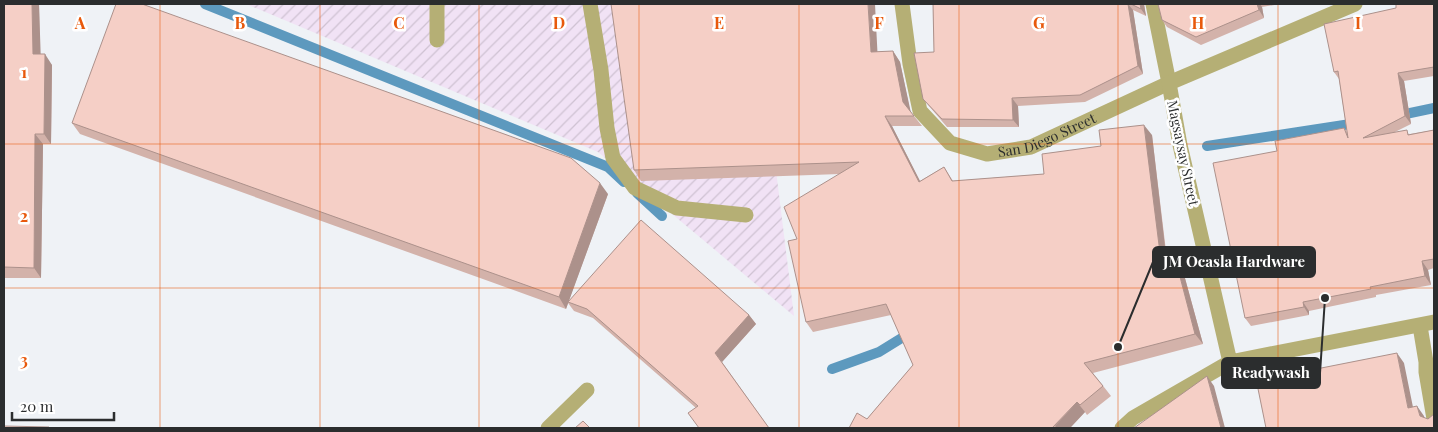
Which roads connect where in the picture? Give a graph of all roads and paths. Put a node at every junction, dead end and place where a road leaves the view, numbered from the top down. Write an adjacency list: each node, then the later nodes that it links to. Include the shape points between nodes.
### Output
1 (437, 4): 6 (street)
2 (590, 4): 8 (street, via 613,158 635,188 676,208)
3 (902, 4): 7 (street, San Diego Street, via 920,111 950,143 959,146 987,154 1031,147)
4 (1153, 4): 7 (street)
5 (1356, 4): 7 (street, Magsaysay Street)
6 (437, 40)
7 (1169, 83): 10 (street, Magsaysay Street)
8 (746, 215)
9 (1427, 324): 10 (street); 12 (street)
10 (1230, 362): 15 (street, via 1133,418)
11 (587, 390): 14 (street)
12 (1433, 404): 13 (street)
13 (1434, 419)
14 (548, 428)
15 (1122, 428)

